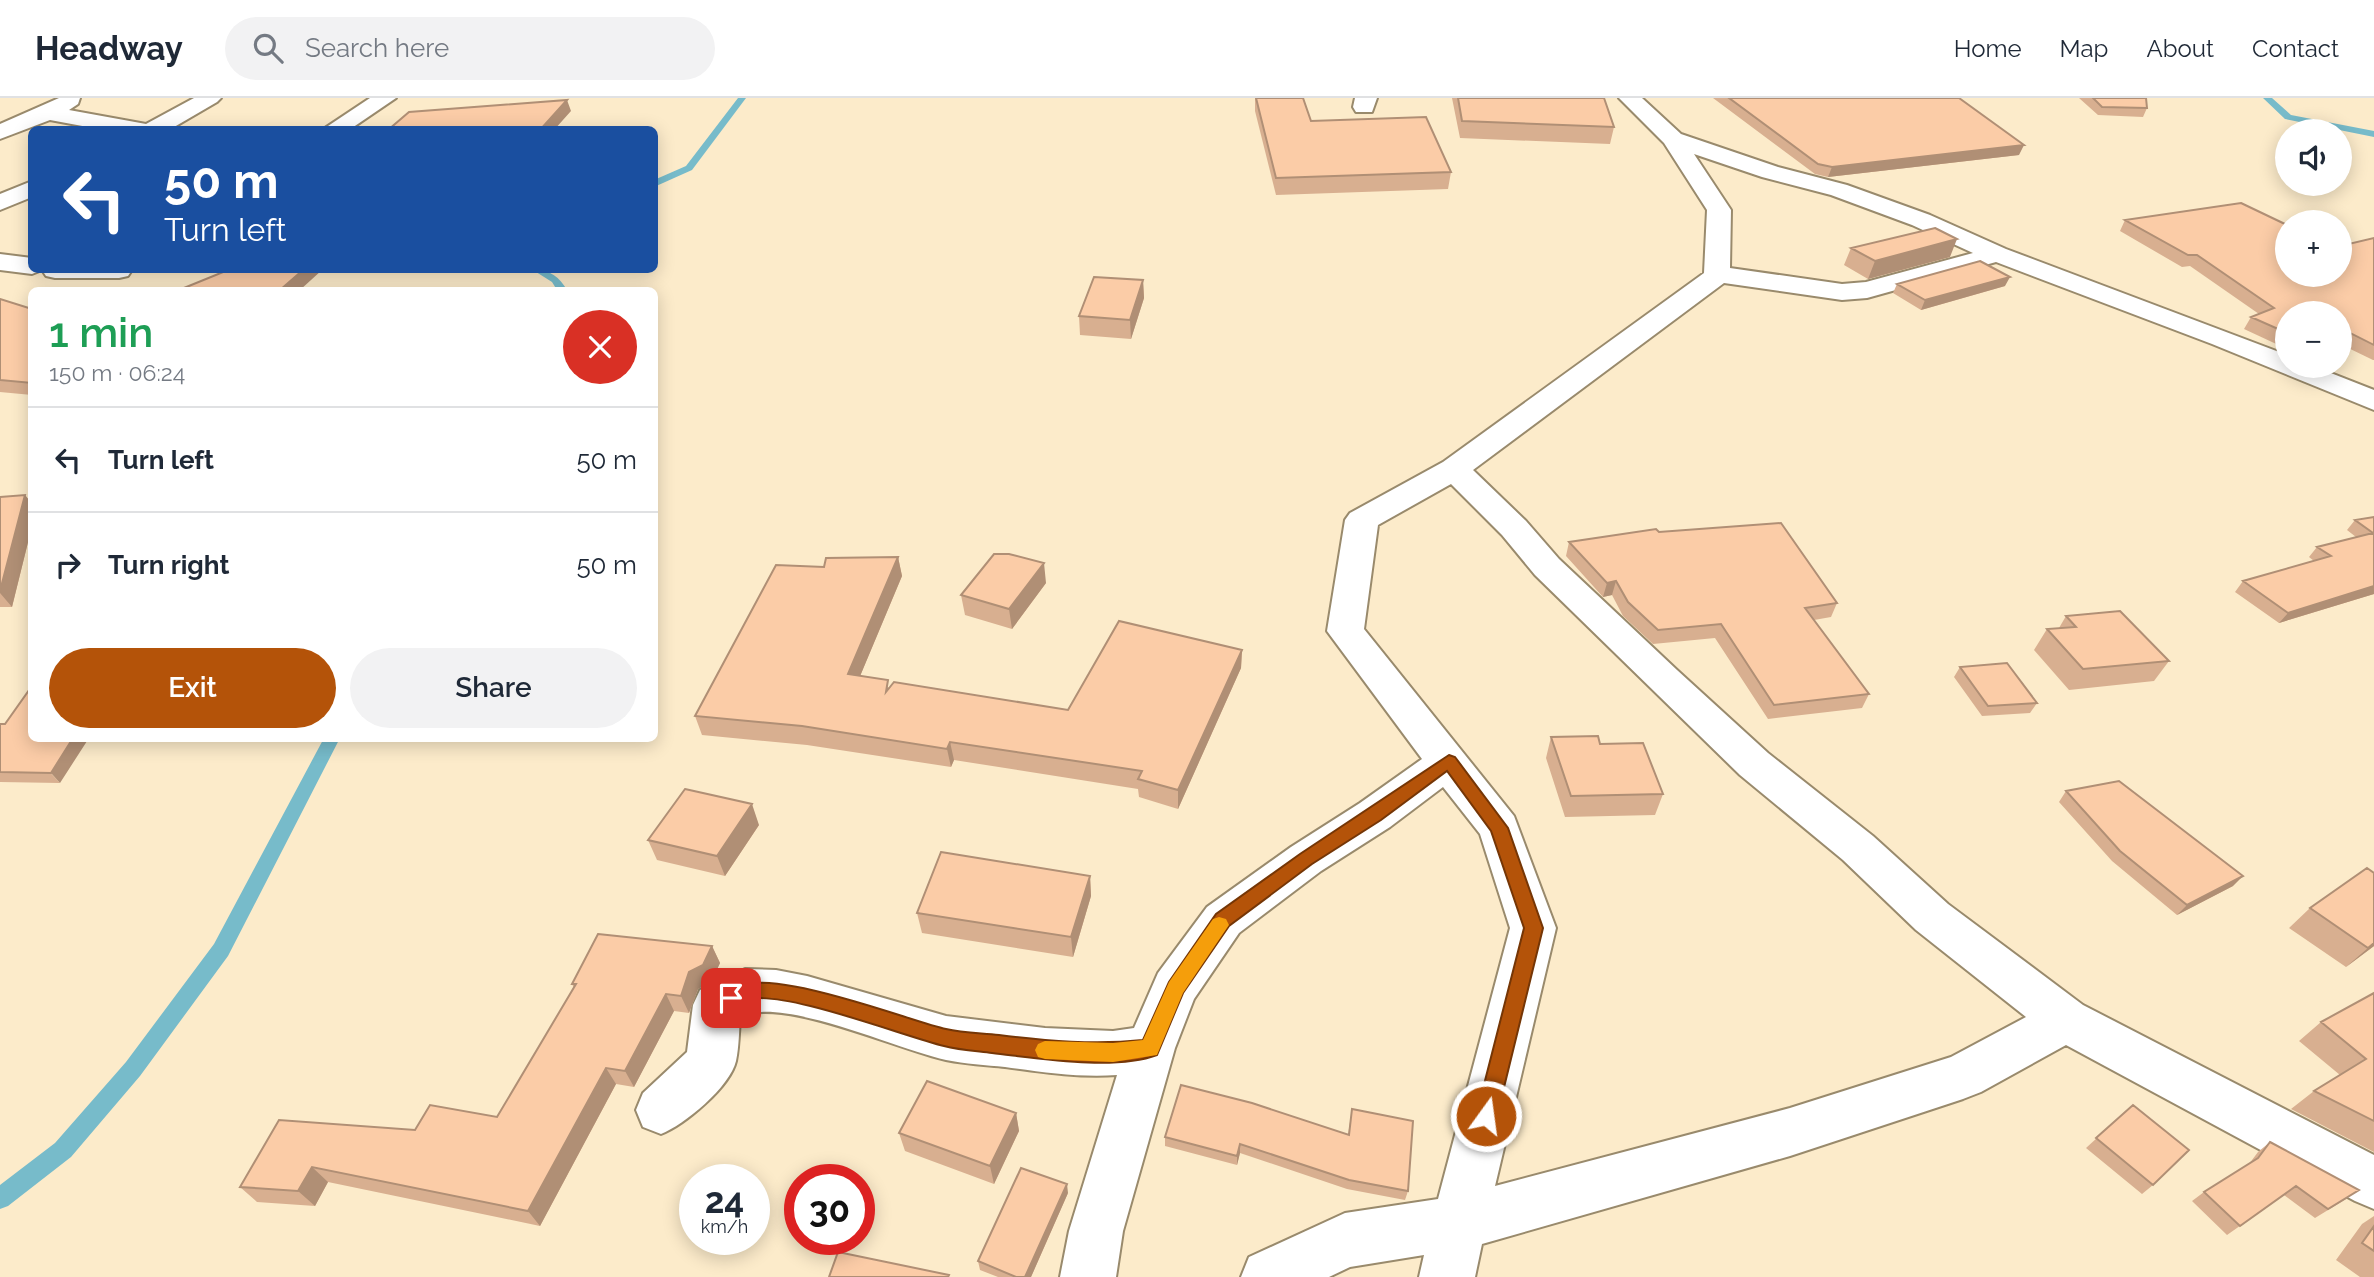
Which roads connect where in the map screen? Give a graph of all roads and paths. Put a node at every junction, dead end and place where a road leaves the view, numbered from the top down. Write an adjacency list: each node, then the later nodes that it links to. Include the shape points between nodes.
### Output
1 (76, 98): 5 (street)
2 (210, 98): 7 (street)
3 (385, 98): 8 (street)
4 (1630, 98): 10 (street)
5 (48, 114): 6 (street); 9 (street)
6 (119, 126)
7 (159, 126)
8 (340, 126)
9 (0, 132)
10 (1673, 139): 13 (street, via 1839,190); 16 (street, via 1719,210)
11 (28, 190): 12 (street)
12 (0, 203)
13 (1997, 254): 16 (street, via 1867,290 1842,292); 17 (street)
14 (0, 262): 15 (street)
15 (28, 266)
16 (1717, 274): 20 (street)
17 (2275, 360)
18 (2319, 378): 19 (street)
19 (2374, 401)
20 (1454, 470): 21 (street, via 1362,520 1345,631); 22 (street, via 1547,567 1754,764 1858,848 1932,916)
21 (1449, 761): 23 (street, via 1223,920 1175,988); 26 (street, via 1499,828 1533,928)
22 (2066, 1020): 25 (street); 26 (street, via 1964,1076 1790,1132)
23 (1150, 1048): 24 (street, via 1045,1050 946,1038 807,997 745,990 717,1005 711,1062); 27 (street, via 1096,1231)
24 (661, 1110)
25 (2374, 1183)
26 (1459, 1223): 28 (street, via 1345,1240); 29 (street)
27 (1088, 1277)
28 (1269, 1277)
29 (1447, 1277)

